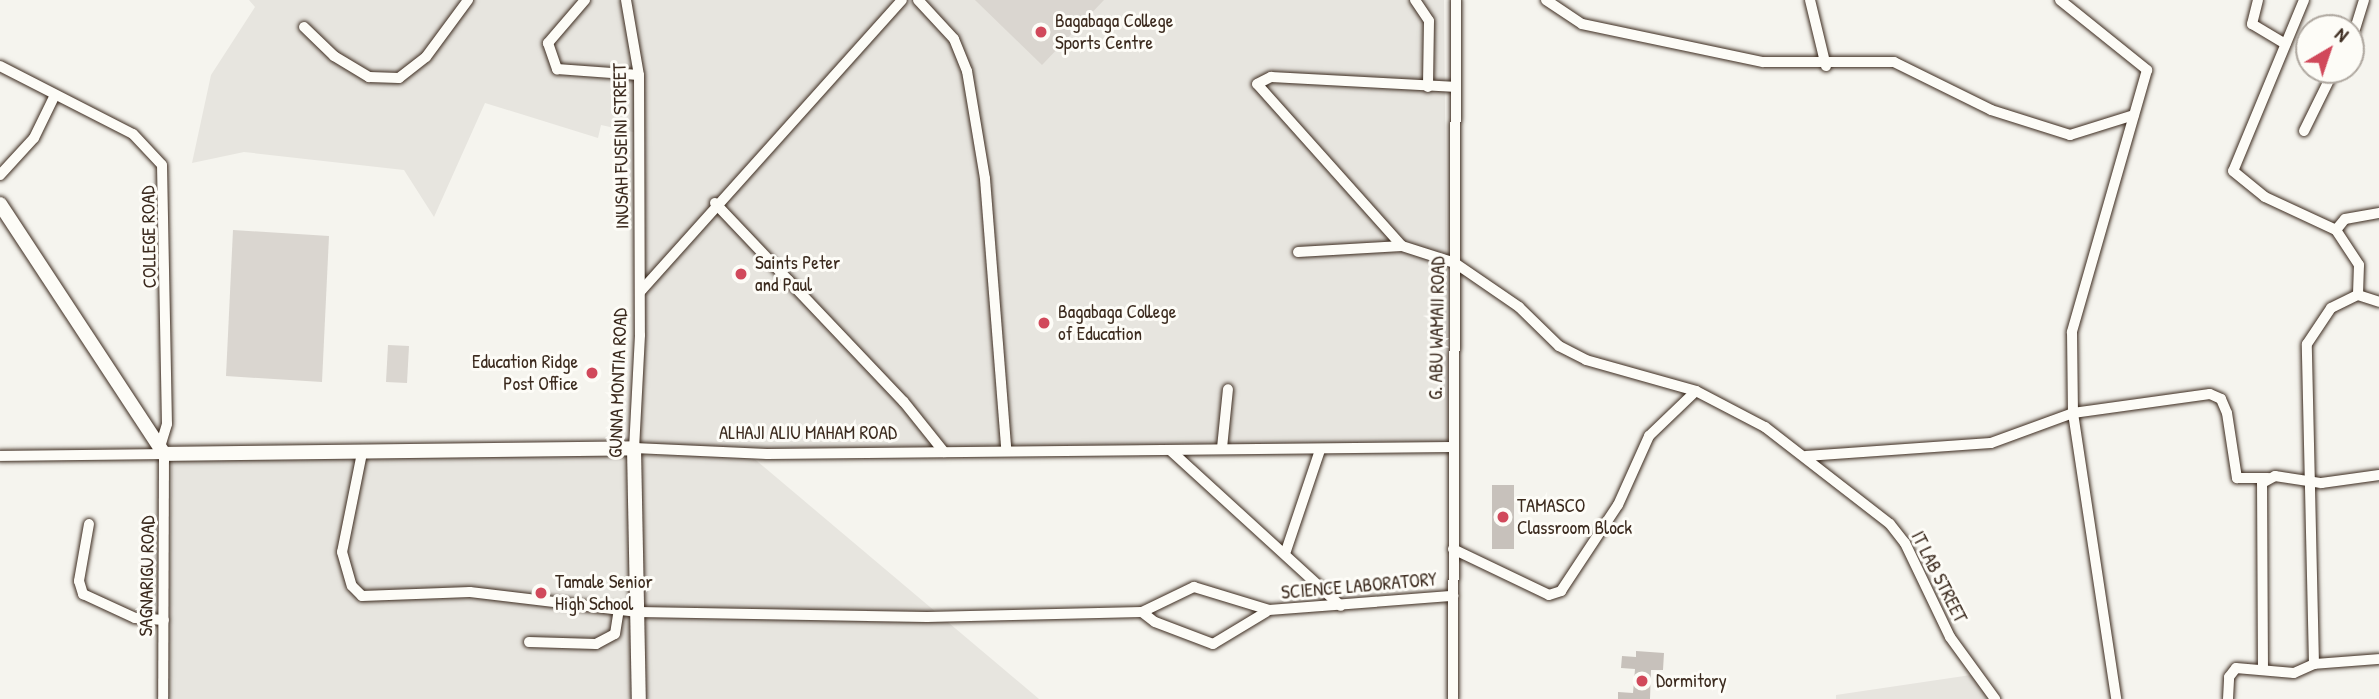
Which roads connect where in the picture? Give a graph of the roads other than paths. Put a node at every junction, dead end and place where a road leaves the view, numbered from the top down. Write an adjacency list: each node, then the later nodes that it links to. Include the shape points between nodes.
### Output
1 (468, 0): 13 (street, via 426,57 398,78 376,79 348,66)
2 (585, 0): 17 (street, via 548,43 556,69)
3 (626, 0): 17 (street, INUSAH FUSEINI STREET)
4 (902, 0): 25 (street, GUNNA MONTIA ROAD)
5 (918, 0): 40 (street, via 954,39 967,71 985,179)
6 (1415, 0): 19 (street, via 1429,21)
7 (1456, 0): 20 (street, G. ABU WAMAII ROAD)
8 (1546, 0): 16 (street, via 1572,20 1609,31 1763,62)
9 (1810, 0): 16 (street)
10 (2258, 0): 14 (street, via 2252,24)
11 (2304, 0): 14 (street)
12 (2068, 2): 22 (street, via 2147,70)
13 (304, 27)
14 (2285, 44): 28 (street, via 2233,171 2265,197)
15 (0, 66): 21 (street, COLLEGE ROAD)
16 (1826, 66): 22 (street, via 1868,59 1894,62 1991,110 2070,135)
17 (639, 75): 32 (street, INUSAH FUSEINI STREET)
18 (2327, 84): 23 (street)
19 (1428, 87): 20 (street); 29 (street, via 1271,77 1257,84)
20 (1453, 87): 31 (street, G. ABU WAMAII ROAD)
21 (54, 97): 24 (street, via 34,138); 44 (street, COLLEGE ROAD, via 133,134 162,165 167,418)
22 (2134, 115): 37 (street, via 2076,306 2069,378)
23 (2304, 131)
24 (0, 175)
25 (715, 203): 32 (street, GUNNA MONTIA ROAD); 45 (street, via 904,402)
26 (0, 204): 44 (street)
27 (2379, 213): 28 (street, via 2345,219)
28 (2336, 230): 33 (street, via 2359,265)
29 (1402, 246): 30 (street); 31 (street, IT LAB STREET)
30 (1298, 252)
31 (1455, 263): 36 (street, IT LAB STREET, via 1586,360); 38 (street, G. ABU WAMAII ROAD, via 1459,310)
32 (640, 292): 39 (street, GUNNA MONTIA ROAD)
33 (2358, 295): 34 (street); 51 (street, via 2332,308 2307,344)
34 (2379, 302)
35 (1228, 389): 41 (street)
36 (1696, 391): 48 (street, IT LAB STREET); 53 (street, via 1649,436 1618,505 1554,595)
37 (2073, 413): 48 (street, via 1991,443); 50 (street, via 2217,395 2227,412 2236,478); 70 (street)
38 (1452, 447): 43 (street, ALHAJI ALIU MAHAM ROAD); 53 (street, G. ABU WAMAII ROAD)
39 (634, 448): 45 (street, ALHAJI ALIU MAHAM ROAD); 46 (street, ALHAJI ALIU MAHAM ROAD); 59 (street, GUNNA MONTIA ROAD)
40 (1006, 448): 42 (street, ALHAJI ALIU MAHAM ROAD); 45 (street, ALHAJI ALIU MAHAM ROAD)
41 (1222, 448): 42 (street, ALHAJI ALIU MAHAM ROAD); 43 (street, ALHAJI ALIU MAHAM ROAD)
42 (1170, 450): 54 (street)
43 (1320, 450): 54 (street)
44 (162, 451): 46 (street, ALHAJI ALIU MAHAM ROAD); 47 (street); 61 (street, SAGNARIGU ROAD)
45 (944, 452)
46 (362, 453): 57 (street, via 342,552 359,595 483,593)
47 (0, 456)
48 (1806, 456): 69 (street, IT LAB STREET, via 1869,503 1905,543 1950,637)
49 (2379, 475): 51 (street, via 2332,482)
50 (2267, 478): 51 (street); 65 (street, via 2260,488)
51 (2308, 479): 64 (street)
52 (89, 524): 61 (street, via 79,581 83,594 125,614)
53 (1452, 550): 55 (street, G. ABU WAMAII ROAD)
54 (1286, 551): 56 (street)
55 (1453, 596): 56 (street, SCIENCE LABORATORY); 68 (street, G. ABU WAMAII ROAD)
56 (1341, 606): 58 (street, SCIENCE LABORATORY)
57 (620, 608): 59 (street); 62 (street, via 615,634 596,644)
58 (1269, 610): 60 (street, via 1194,587); 60 (street, via 1213,645 1155,622)
59 (638, 612): 60 (street, via 941,617); 67 (street, GUNNA MONTIA ROAD)
60 (1142, 612)
61 (164, 620): 66 (street, SAGNARIGU ROAD)
62 (529, 642)
63 (2379, 659): 64 (street)
64 (2314, 664): 65 (street, via 2294,673)
65 (2263, 670): 71 (street, via 2236,668 2229,677)
66 (163, 699)
67 (639, 699)
68 (1453, 699)
69 (1995, 699)
70 (2116, 699)
71 (2228, 699)

